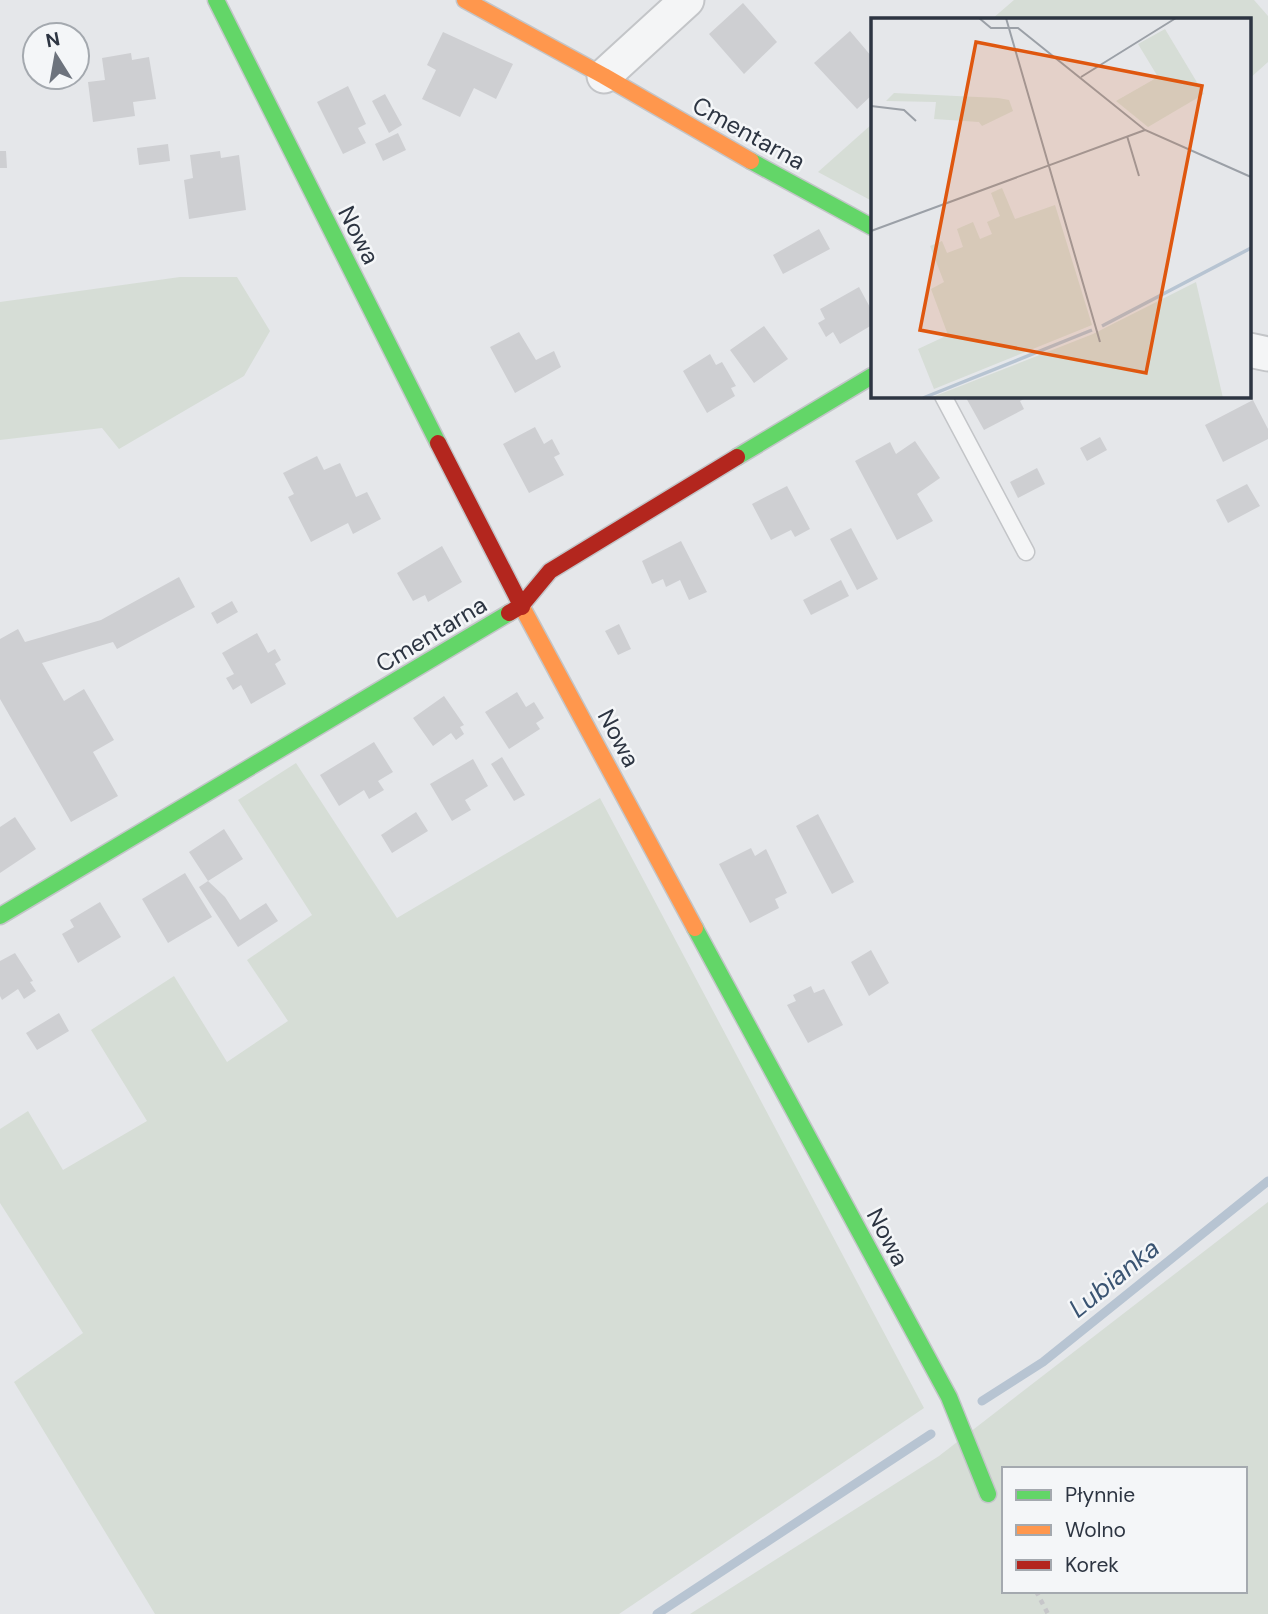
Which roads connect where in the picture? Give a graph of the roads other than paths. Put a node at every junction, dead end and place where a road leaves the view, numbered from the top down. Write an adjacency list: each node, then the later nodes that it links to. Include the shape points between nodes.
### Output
1 (216, 0): 11 (street, Nowa)
2 (465, 0): 4 (street, Cmentarna)
3 (687, 0): 4 (street)
4 (604, 76): 5 (street, Cmentarna)
5 (871, 226)
6 (1250, 350): 7 (street)
7 (1268, 354)
8 (871, 377): 11 (street, Cmentarna, via 550,571)
9 (944, 397): 10 (lane)
10 (1026, 552)
11 (522, 606): 12 (street, Cmentarna); 13 (street, Nowa, via 949,1397)
12 (0, 916)
13 (988, 1494)

